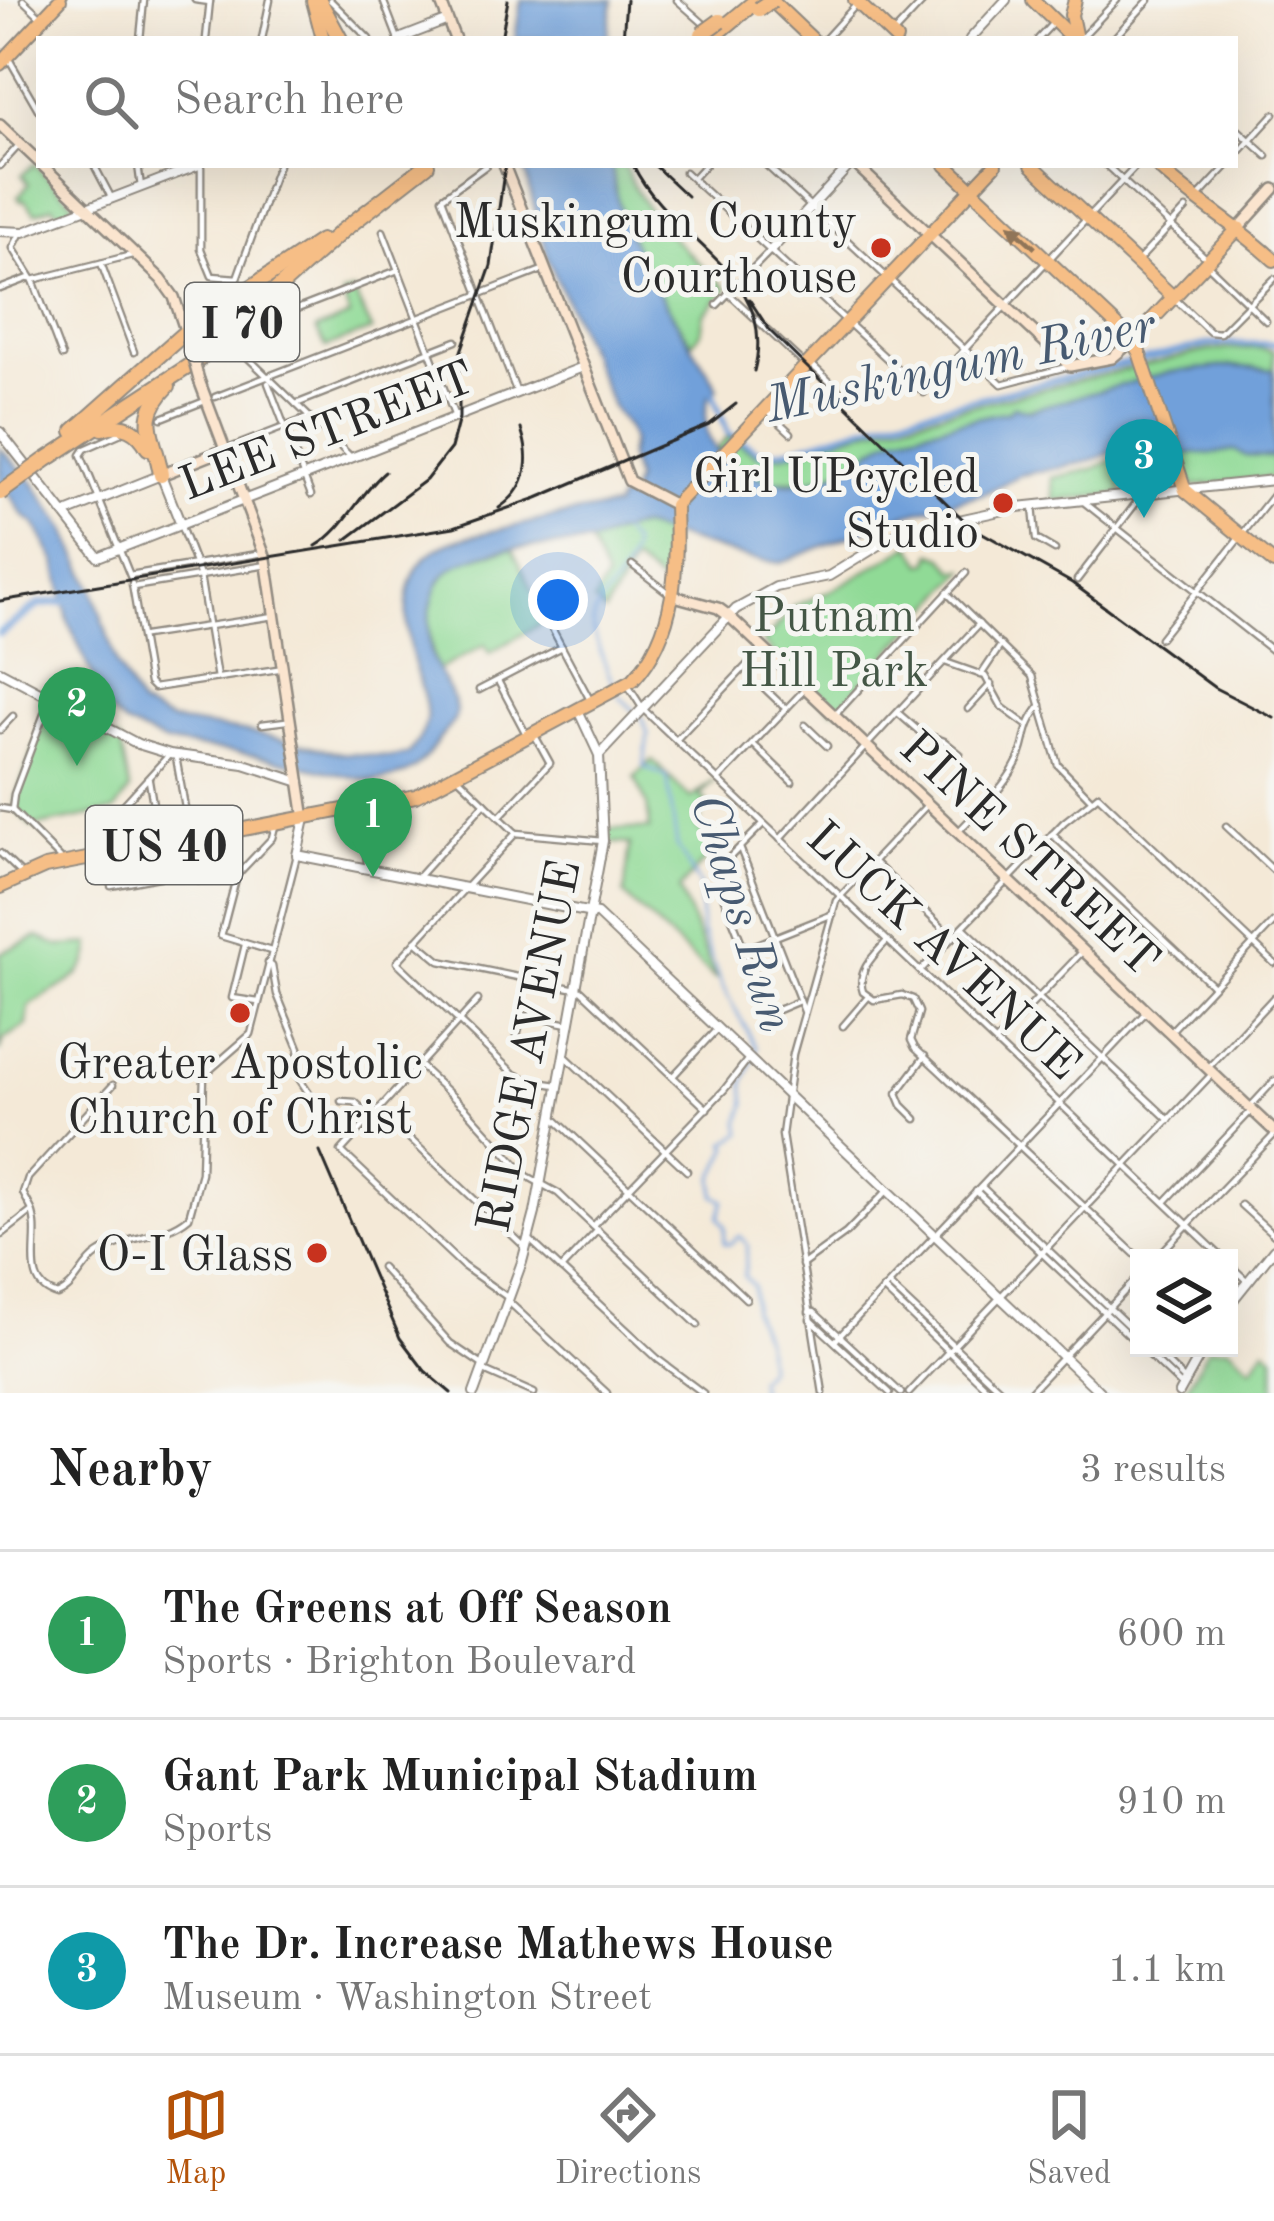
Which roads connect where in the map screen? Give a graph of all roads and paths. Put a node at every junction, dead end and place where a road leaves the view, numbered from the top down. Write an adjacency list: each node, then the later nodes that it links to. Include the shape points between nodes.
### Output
1 (22, 0): 20 (street)
2 (60, 0): 20 (main road)
3 (144, 0): 24 (street)
4 (195, 0): 17 (street)
5 (270, 0): 26 (street)
6 (316, 0): 27 (main road); 28 (highway)
7 (330, 0): 29 (street)
8 (383, 0): 30 (street)
9 (440, 0): 21 (main road)
10 (677, 0): 23 (street)
11 (925, 0): 36 (street)
12 (1006, 0): 37 (street)
13 (1033, 0): 22 (main road)
14 (1074, 0): 22 (main road); 40 (main road)
15 (1117, 0): 41 (street)
16 (1149, 0): 42 (street)
17 (210, 1): 25 (street)
18 (857, 1): 34 (street); 35 (main road)
19 (760, 2): 23 (highway); 33 (main road)
20 (43, 19): 43 (main road)
21 (448, 20): 31 (street); 32 (main road)
22 (1055, 21): 38 (street); 39 (main road)
23 (721, 30)
24 (140, 36)
25 (206, 36)
26 (263, 36)
27 (322, 36)
28 (338, 36)
29 (366, 36)
30 (397, 36)
31 (406, 36)
32 (454, 36)
33 (808, 36)
34 (828, 36)
35 (893, 36)
36 (895, 36)
37 (973, 36)
38 (1041, 36)
39 (1072, 36)
40 (1075, 36)
41 (1079, 36)
42 (1116, 36)
43 (4, 60): 44 (street)
44 (36, 107)
45 (1274, 115): 48 (street)
46 (0, 125): 49 (main road)
47 (1238, 130): 48 (street)
48 (1250, 141): 50 (street); 51 (street)
49 (20, 144): 52 (main road); 53 (street)
50 (1238, 154)
51 (1267, 156)
52 (36, 159)
53 (0, 166)
54 (45, 168): 83 (main road)
55 (95, 168): 81 (street)
56 (138, 168): 78 (street)
57 (192, 168): 78 (street)
58 (200, 168): 103 (street, via 202,260 212,276)
59 (277, 168): 103 (street)
60 (413, 168): 93 (highway, I 70)
61 (423, 168): 127 (highway, I 70)
62 (483, 168): 110 (street, via 442,198)
63 (505, 168): 101 (main road)
64 (702, 168): 76 (street)
65 (769, 168): 84 (street)
66 (850, 168): 84 (street)
67 (856, 168): 92 (main road)
68 (949, 168): 79 (main road)
69 (992, 168): 79 (main road)
70 (1035, 168): 86 (main road)
71 (1109, 168): 77 (street)
72 (1134, 168): 77 (street)
73 (1159, 168): 82 (main road)
74 (1225, 168): 82 (street)
75 (686, 172): 76 (street)
76 (693, 178): 94 (street)
77 (1123, 181): 86 (street); 87 (street)
78 (141, 187): 81 (street)
79 (972, 190): 92 (main road); 97 (main road, one-way to 79)
80 (1274, 191): 88 (main road)
81 (107, 200): 83 (street); 85 (main road)
82 (1191, 205): 87 (street); 88 (main road)
83 (86, 207): 85 (main road); 91 (street)
84 (811, 207): 94 (street); 105 (street)
85 (98, 218): 95 (main road)
86 (1088, 218): 97 (street); 100 (main road)
87 (1171, 226): 98 (street); 100 (street)
88 (1239, 228): 96 (main road); 98 (main road)
89 (0, 230): 91 (street)
90 (383, 231): 102 (street)
91 (21, 232): 104 (street, via 13,248)
92 (930, 235): 105 (main road); 113 (main road)
93 (325, 238): 119 (highway); 144 (highway, I 70, via 216,336)
94 (771, 250): 109 (street); 117 (street)
95 (136, 254): 99 (street); 119 (main road, via 161,279)
96 (1274, 260)
97 (1048, 261): 113 (street); 121 (main road)
98 (1207, 262): 111 (main road); 114 (street)
99 (101, 263): 104 (street); 124 (street)
100 (1136, 263): 111 (main road)
101 (545, 268): 110 (street); 130 (main road)
102 (398, 270): 115 (street); 116 (street)
103 (237, 278): 108 (street)
104 (31, 279): 107 (street); 126 (street)
105 (888, 279): 117 (main road); 122 (street)
106 (1274, 279): 114 (street)
107 (0, 289)
108 (233, 289)
109 (728, 293): 112 (street); 128 (street)
110 (478, 294): 115 (street); 132 (street)
111 (1173, 297): 114 (street, via 1217,334); 121 (main road)
112 (716, 305)
113 (1006, 305): 122 (street); 129 (main road)
114 (1250, 305): 118 (street)
115 (417, 318): 123 (street); 131 (street)
116 (269, 320)
117 (848, 322): 122 (street, via 924,393); 128 (main road)
118 (1266, 322)
119 (187, 336): 133 (main road, bridge); 144 (highway)
120 (455, 341): 123 (street)
121 (1136, 347): 129 (main road); 152 (main road)
122 (964, 350): 129 (street, via 1002,384)
123 (430, 351): 135 (street); 138 (street)
124 (134, 352)
125 (243, 353): 131 (street)
126 (62, 356)
127 (199, 359): 144 (highway, I 70); 148 (highway, via 150,412)
128 (808, 364): 134 (street); 136 (main road)
129 (1070, 366)
130 (583, 367): 132 (street, LEE STREET); 160 (main road, via 632,484)
131 (266, 377): 133 (street); 135 (street); 140 (street)
132 (517, 393): 138 (street, LEE STREET)
133 (210, 399): 139 (street); 145 (main road)
134 (848, 399)
135 (296, 404): 137 (street)
136 (766, 410): 142 (street); 160 (main road)
137 (310, 417): 140 (street); 147 (street)
138 (455, 417): 147 (street, LEE STREET)
139 (162, 418)
140 (286, 426): 145 (street); 149 (street)
141 (0, 432): 162 (street)
142 (791, 433)
143 (119, 434): 144 (street)
144 (79, 440): 146 (highway, I 70); 148 (highway, via 114,424 128,427); 157 (street)
145 (224, 450): 148 (main road); 158 (main road)
146 (41, 458): 151 (highway, I 70, bridge); 153 (highway, I 70, bridge)
147 (352, 458): 149 (street, LEE STREET)
148 (161, 475): 157 (street); 163 (street)
149 (306, 476): 156 (street); 158 (street, LEE STREET)
150 (1274, 480): 152 (street)
151 (0, 484)
152 (1185, 490): 154 (street); 165 (main road)
153 (0, 493)
154 (1143, 494): 159 (street); 164 (street)
155 (1274, 494): 165 (street)
156 (311, 495)
157 (98, 500): 162 (street); 166 (street)
158 (244, 500): 163 (street, LEE STREET); 168 (main road)
159 (1082, 500): 161 (street); 164 (street)
160 (675, 505): 178 (main road)
161 (1034, 506): 167 (street, via 1036,539); 180 (street, via 899,533 848,566 764,592)
162 (66, 513): 166 (street, LEE STREET, via 95,556)
163 (181, 525): 166 (street, LEE STREET); 170 (street)
164 (1117, 529): 174 (street); 176 (street)
165 (1241, 536): 169 (main road); 176 (street)
166 (118, 550): 175 (street)
167 (1055, 550)
168 (265, 559): 170 (street); 173 (street); 179 (main road)
169 (1274, 563)
170 (196, 564): 173 (street); 175 (street)
171 (632, 565): 178 (street)
172 (966, 573): 177 (street)
173 (200, 576): 175 (street); 183 (street)
174 (1077, 580)
175 (131, 581): 184 (street)
176 (1197, 592): 185 (street); 189 (street)
177 (947, 593): 182 (street); 210 (street)
178 (674, 596): 180 (main road, PINE STREET); 198 (main road, via 646,663)
179 (274, 616): 183 (street); 191 (main road)
180 (729, 616): 188 (main road, PINE STREET); 208 (street)
181 (548, 621): 187 (street)
182 (980, 624): 186 (street); 190 (street)
183 (209, 626): 184 (street); 194 (street)
184 (141, 636): 194 (street, via 154,688)
185 (1160, 638)
186 (1001, 645): 193 (street); 203 (street, via 1033,676)
187 (562, 647): 195 (street); 202 (street)
188 (762, 649): 199 (main road, PINE STREET); 217 (street)
189 (1274, 652)
190 (945, 662): 193 (street); 207 (street)
191 (284, 668): 194 (street); 211 (main road)
192 (0, 671): 201 (street)
193 (981, 675): 196 (street)
194 (217, 678)
195 (498, 681): 200 (street); 216 (street)
196 (991, 684): 205 (street); 213 (street, via 1002,707)
197 (762, 686): 204 (street)
198 (620, 688): 202 (main road, US 40); 208 (street, LUCK AVENUE)
199 (806, 689): 204 (street); 210 (main road, PINE STREET)
200 (479, 690)
201 (50, 698): 221 (street); 234 (street)
202 (592, 703): 206 (main road, US 40)
203 (1041, 705): 213 (street); 229 (street, via 1058,765)
204 (786, 709): 218 (street)
205 (968, 709)
206 (578, 710): 216 (main road, US 40); 223 (street, RIDGE AVENUE)
207 (898, 712): 220 (street); 222 (street)
208 (640, 713): 217 (street, LUCK AVENUE); 223 (street)
209 (13, 716): 215 (street)
210 (834, 716): 220 (main road, PINE STREET)
211 (292, 723): 212 (street); 227 (main road)
212 (262, 724)
213 (1025, 724): 240 (street, via 1012,772)
214 (805, 725): 219 (street)
215 (0, 730)
216 (531, 735): 224 (main road, US 40); 235 (street, via 550,763)
217 (676, 740): 226 (street, LUCK AVENUE)
218 (753, 744): 226 (street); 228 (street)
219 (827, 746)
220 (867, 747): 231 (main road, PINE STREET); 243 (street)
221 (173, 754): 225 (street); 227 (street); 244 (street)
222 (960, 754)
223 (599, 755): 245 (street, RIDGE AVENUE)
224 (456, 776): 230 (street); 233 (main road, US 40, via 416,796)
225 (148, 778): 246 (street); 249 (street, via 104,826)
226 (718, 780): 238 (street, LUCK AVENUE)
227 (301, 781): 236 (main road)
228 (792, 782)
229 (1092, 800): 242 (street); 273 (street, via 1098,795)
230 (485, 803): 235 (street); 257 (street)
231 (928, 804): 240 (main road, PINE STREET); 252 (street)
232 (0, 808): 234 (street)
233 (360, 808): 236 (main road, US 40); 253 (street)
234 (12, 810): 251 (street)
235 (499, 817): 241 (street)
236 (305, 819): 237 (main road, US 40); 250 (street)
237 (274, 824): 244 (main road, US 40); 272 (street, via 272,838 237,875 221,938)
238 (764, 824): 243 (street, LUCK AVENUE); 247 (street)
239 (1226, 826): 255 (street)
240 (958, 832): 259 (main road, PINE STREET)
241 (516, 833): 245 (street); 262 (street)
242 (1052, 834): 259 (street); 280 (street)
243 (780, 839): 263 (street, LUCK AVENUE)
244 (191, 840): 246 (main road, US 40); 254 (street)
245 (603, 842): 264 (street, RIDGE AVENUE)
246 (160, 845): 249 (main road, US 40)
247 (740, 848): 268 (street); 274 (street, via 724,863 719,886)
248 (0, 853): 256 (street)
249 (109, 854): 251 (main road, US 40)
250 (297, 855): 253 (street); 276 (street)
251 (64, 863): 256 (main road, US 40)
252 (874, 863): 263 (street); 269 (street)
253 (368, 869): 257 (street)
254 (196, 870): 258 (street); 260 (street)
255 (1274, 871)
256 (24, 876): 261 (main road, US 40)
257 (417, 878): 262 (street)
258 (198, 881)
259 (1010, 881): 267 (street); 275 (main road, PINE STREET)
260 (111, 886)
261 (0, 887)
262 (466, 888): 264 (street); 270 (street)
263 (842, 897): 265 (street); 271 (street, LUCK AVENUE)
264 (592, 912): 281 (street, RIDGE AVENUE); 293 (street)
265 (833, 914): 268 (street); 288 (street)
266 (1274, 922): 273 (street)
267 (964, 928): 269 (street); 283 (street)
268 (775, 936): 274 (street); 286 (street)
269 (953, 938): 279 (street)
270 (415, 940): 281 (street, via 440,961); 290 (street, via 397,962)
271 (888, 940): 279 (street, LUCK AVENUE); 282 (street, via 861,979)
272 (245, 944): 276 (street); 287 (street, via 232,998)
273 (1254, 944): 278 (street); 280 (street)
274 (745, 949): 286 (street, via 768,1009)
275 (1083, 950): 283 (street); 289 (main road, PINE STREET)
276 (271, 951): 277 (street)
277 (268, 963): 287 (street); 308 (street, via 299,1048 296,1074)
278 (1274, 963)
279 (920, 971): 296 (street, LUCK AVENUE)
280 (1213, 986): 294 (street)
281 (576, 988): 291 (street, RIDGE AVENUE); 303 (street)
282 (868, 997): 292 (street); 298 (street, via 913,999 920,1012 911,1040)
283 (1038, 998): 296 (street); 299 (street)
284 (1274, 998): 302 (street)
285 (478, 1000): 290 (street)
286 (800, 1001): 288 (street)
287 (258, 1002): 330 (street, via 248,1040 205,1072 201,1173 187,1220 100,1252 57,1295 36,1278)
288 (804, 1011): 307 (street)
289 (1147, 1011): 294 (main road, PINE STREET); 299 (street)
290 (459, 1022): 301 (street); 305 (street, via 521,1078)
291 (569, 1024): 295 (street, via 522,1015); 297 (street, RIDGE AVENUE)
292 (843, 1026)
293 (717, 1029): 300 (street); 303 (street)
294 (1170, 1033): 302 (main road, PINE STREET)
295 (517, 1036)
296 (995, 1042): 310 (street, LUCK AVENUE)
297 (563, 1054): 305 (street, RIDGE AVENUE); 320 (street)
298 (925, 1056): 316 (street, via 897,1093); 319 (street)
299 (1102, 1058): 310 (street); 317 (street)
300 (752, 1062): 307 (street); 312 (street)
301 (419, 1066): 311 (street); 323 (street)
302 (1210, 1071): 313 (main road, PINE STREET); 317 (street)
303 (673, 1076): 312 (street)
304 (1274, 1081): 313 (street)
305 (557, 1084): 314 (street, RIDGE AVENUE)
306 (113, 1085): 330 (street, via 28,1178 23,1193)
307 (786, 1094): 326 (street); 342 (street, via 781,1129)
308 (314, 1101)
309 (340, 1101): 315 (street)
310 (1060, 1103): 319 (street); 321 (street, LUCK AVENUE)
311 (378, 1109): 315 (street); 336 (street)
312 (706, 1109): 320 (street)
313 (1250, 1109): 318 (main road, PINE STREET); 327 (street)
314 (551, 1115): 323 (street, RIDGE AVENUE); 325 (street)
315 (371, 1117): 352 (street, via 340,1150)
316 (916, 1118)
317 (1169, 1120): 321 (street)
318 (1274, 1133): 331 (street)
319 (1020, 1145): 324 (street); 329 (street)
320 (667, 1151): 322 (street); 325 (street)
321 (1125, 1166): 327 (street, LUCK AVENUE); 329 (street)
322 (687, 1171)
323 (541, 1186): 332 (street); 336 (street, RIDGE AVENUE)
324 (979, 1189): 333 (street); 341 (street)
325 (630, 1190): 332 (street); 351 (street)
326 (888, 1190): 333 (street); 342 (street)
327 (1164, 1203): 331 (street, LUCK AVENUE)
328 (1241, 1205): 334 (street)
329 (1085, 1207): 340 (street); 341 (street)
330 (32, 1211): 335 (street)
331 (1188, 1226): 337 (street); 338 (street, LUCK AVENUE)
332 (595, 1228): 344 (street); 355 (street)
333 (934, 1235): 348 (street); 350 (street)
334 (1274, 1235)
335 (0, 1236)
336 (527, 1243): 344 (street); 352 (street, RIDGE AVENUE)
337 (1165, 1249)
338 (1212, 1249)
339 (1274, 1249): 346 (street)
340 (1130, 1250)
341 (1044, 1251): 350 (street); 353 (street)
342 (802, 1265): 354 (street)
343 (381, 1267): 364 (street)
344 (561, 1269): 369 (street)
345 (1238, 1272): 346 (street)
346 (1246, 1280): 349 (street)
347 (1130, 1285): 353 (street)
348 (886, 1287): 358 (street); 359 (street)
349 (1238, 1292)
350 (1000, 1297): 359 (street); 360 (street)
351 (746, 1299)
352 (508, 1300): 364 (street, RIDGE AVENUE); 368 (street)
353 (1106, 1310): 356 (street); 357 (street); 360 (street)
354 (810, 1316): 358 (street); 370 (street)
355 (698, 1325)
356 (1130, 1329)
357 (1130, 1336)
358 (838, 1338): 371 (street); 372 (street)
359 (951, 1349): 372 (street); 373 (street); 374 (street)
360 (1063, 1357): 375 (street); 376 (street)
361 (1151, 1357): 365 (street)
362 (1159, 1357): 365 (street)
363 (1199, 1357): 365 (street)
364 (483, 1368): 366 (street, RIDGE AVENUE); 367 (street)
365 (1183, 1387)
366 (474, 1393)
367 (534, 1393)
368 (607, 1393)
369 (703, 1393)
370 (823, 1393)
371 (890, 1393)
372 (905, 1393)
373 (992, 1393)
374 (1004, 1393)
375 (1029, 1393)
376 (1101, 1393)

